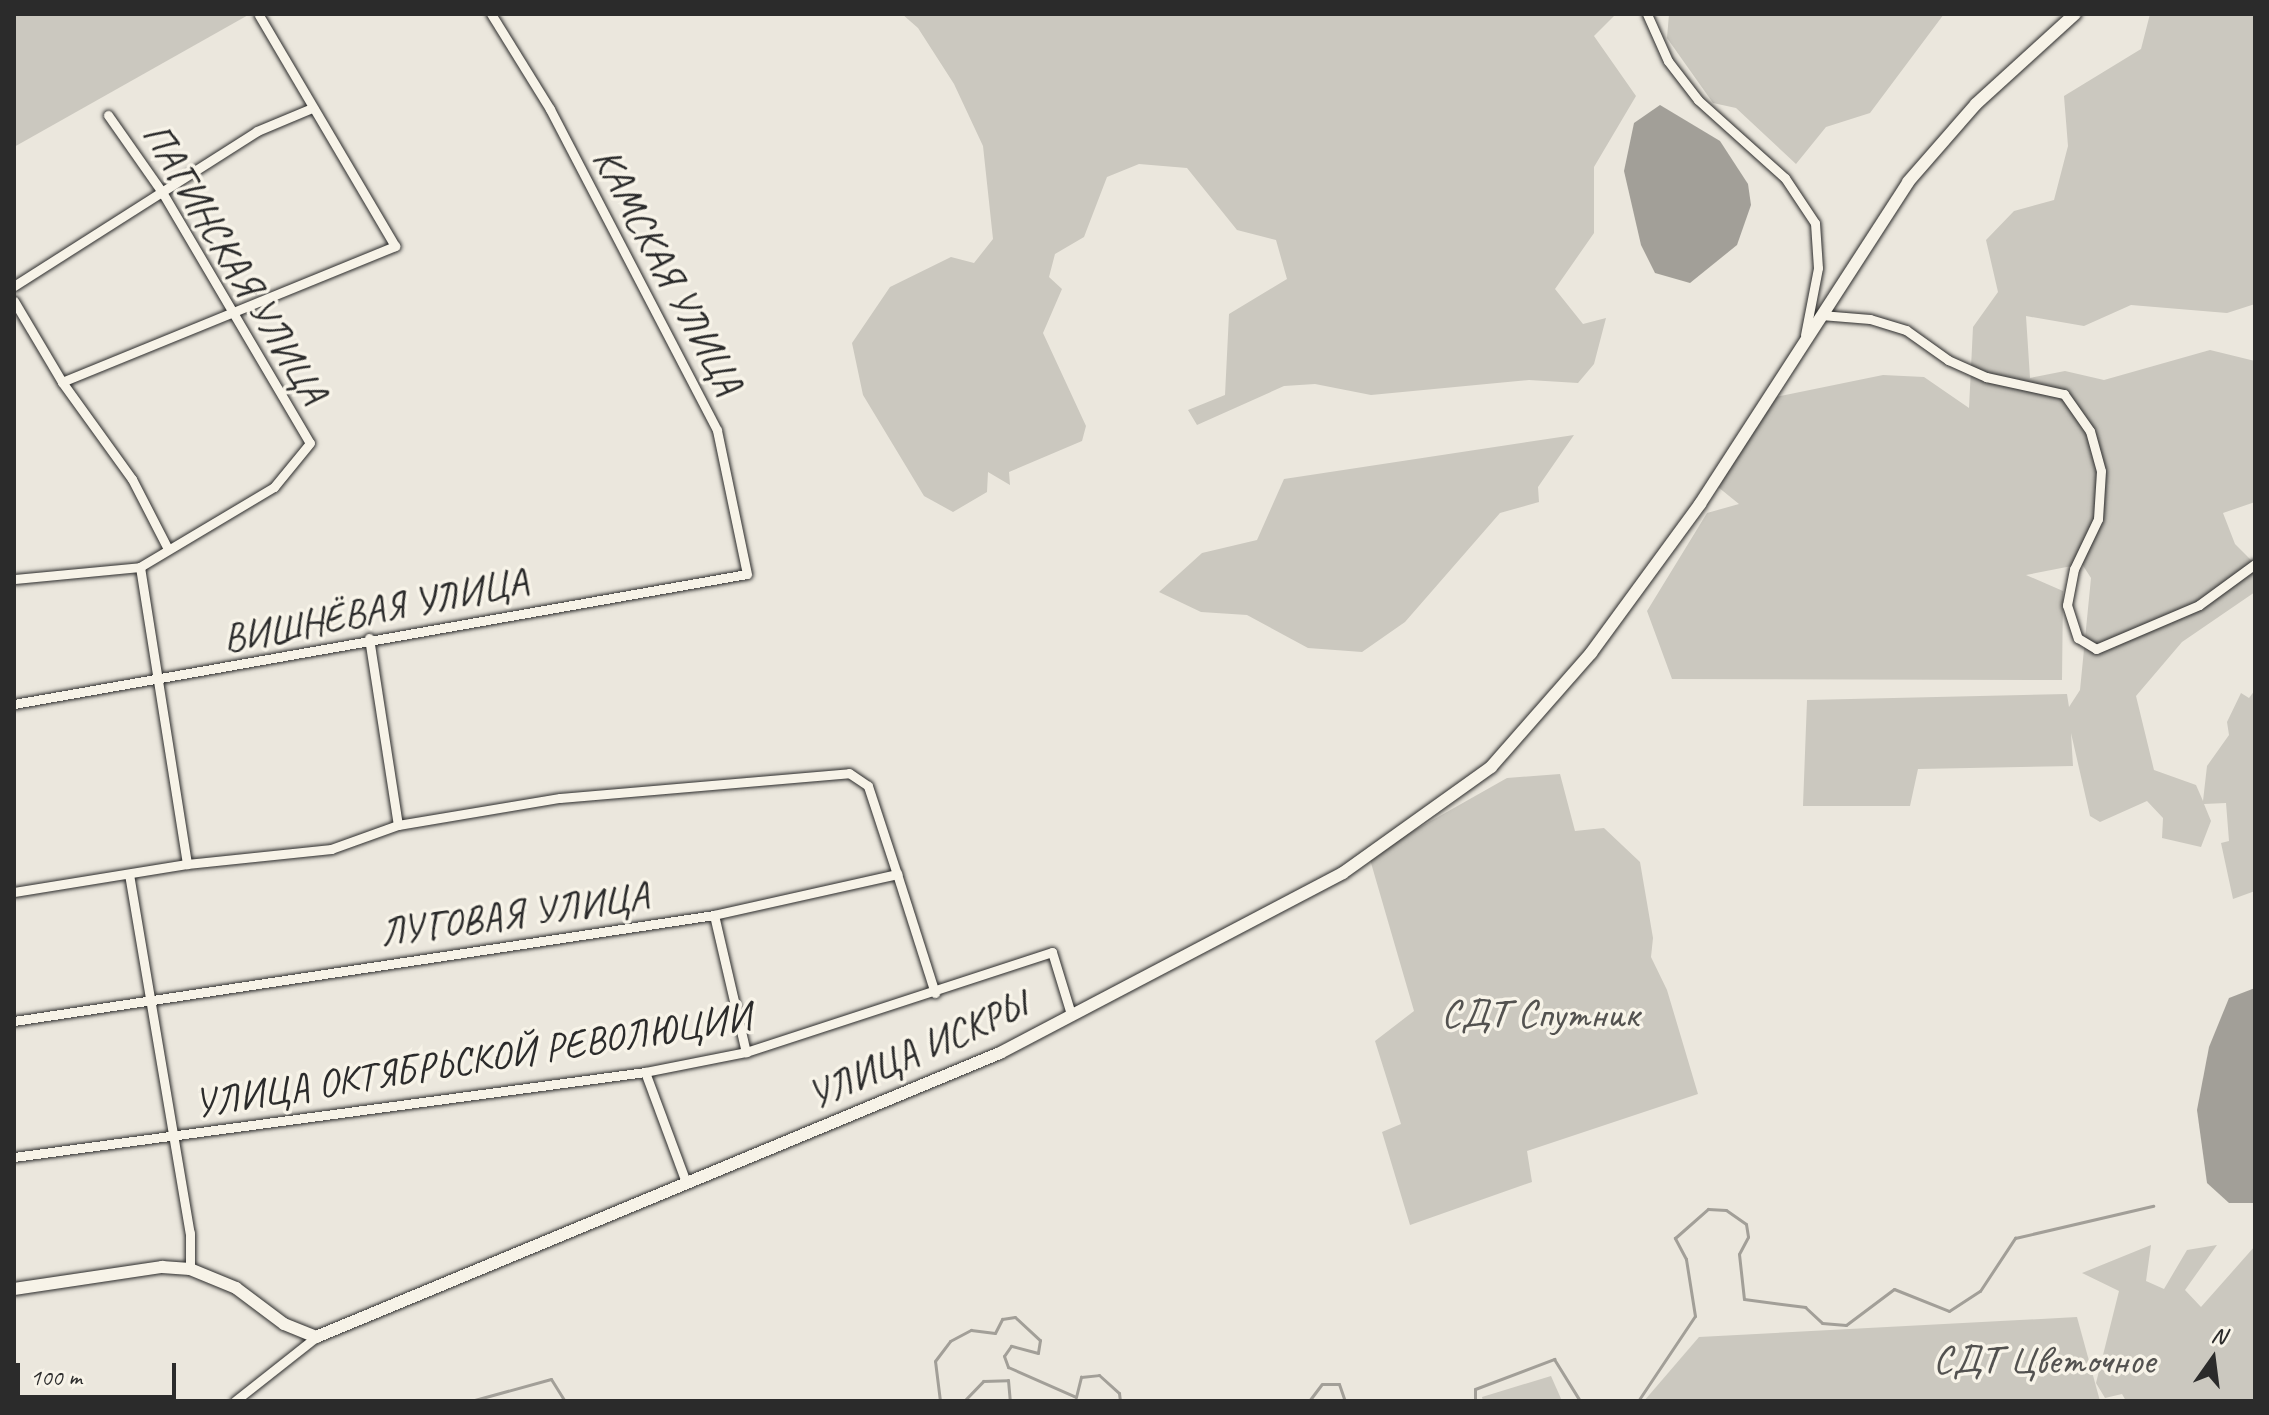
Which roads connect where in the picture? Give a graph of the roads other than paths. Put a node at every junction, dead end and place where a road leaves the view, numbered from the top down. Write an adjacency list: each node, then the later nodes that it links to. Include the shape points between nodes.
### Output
1 (491, 14): 17 (street, КАМСКАЯ УЛИЦА, via 550,109 717,430)
2 (1647, 14): 12 (street, via 1668,61 1698,100 1785,178 1815,223 1818,268)
3 (2075, 14): 11 (main road, УЛИЦА ИСКРЫ, via 1976,104 1908,182)
4 (259, 15): 5 (street)
5 (312, 108): 7 (street, via 257,131); 10 (street, via 395,246)
6 (108, 115): 7 (street, ПАГИНСКАЯ УЛИЦА)
7 (162, 192): 8 (street); 10 (street, ПАГИНСКАЯ УЛИЦА)
8 (14, 286)
9 (14, 301): 13 (street)
10 (235, 313): 13 (street); 14 (street, ПАГИНСКАЯ УЛИЦА, via 310,443 274,487)
11 (1821, 315): 12 (main road, УЛИЦА ИСКРЫ); 15 (street, via 1870,319 1906,330 1948,360 1986,377 2064,394 2090,431 2101,471 2098,519 2074,569 2067,605 2078,638 2096,649 2199,605)
12 (1805, 335): 30 (main road, УЛИЦА ИСКРЫ, via 1700,504 1591,653 1491,767 1343,873)
13 (62, 382): 14 (street, via 118,456)
14 (168, 549): 16 (street)
15 (2255, 564)
16 (140, 567): 18 (street); 20 (street)
17 (747, 574): 19 (street, ВИШНЁВАЯ УЛИЦА)
18 (14, 579)
19 (369, 638): 20 (street, ВИШНЁВАЯ УЛИЦА); 22 (street)
20 (156, 683): 21 (street, ВИШНЁВАЯ УЛИЦА); 23 (street)
21 (14, 704)
22 (398, 825): 23 (street, via 331,849); 25 (street, via 560,798 849,773 868,786)
23 (187, 864): 24 (street)
24 (129, 874): 26 (street); 29 (street)
25 (897, 874): 27 (street, ЛУГОВАЯ УЛИЦА); 28 (street)
26 (14, 892)
27 (714, 915): 29 (street, ЛУГОВАЯ УЛИЦА); 32 (street)
28 (935, 993): 30 (street, УЛИЦА ОКТЯБРЬСКОЙ РЕВОЛЮЦИИ, via 1052,952); 32 (street, УЛИЦА ОКТЯБРЬСКОЙ РЕВОЛЮЦИИ)
29 (153, 998): 31 (street, ЛУГОВАЯ УЛИЦА); 34 (street)
30 (1071, 1014): 36 (main road, УЛИЦА ИСКРЫ, via 886,1103)
31 (14, 1021)
32 (746, 1052): 33 (street, УЛИЦА ОКТЯБРЬСКОЙ РЕВОЛЮЦИИ)
33 (645, 1072): 34 (street, УЛИЦА ОКТЯБРЬСКОЙ РЕВОЛЮЦИИ); 36 (street)
34 (174, 1136): 35 (street, УЛИЦА ОКТЯБРЬСКОЙ РЕВОЛЮЦИИ); 37 (street, via 190,1233)
35 (14, 1157)
36 (686, 1182): 39 (main road, УЛИЦА ИСКРЫ)
37 (190, 1269): 38 (main road, via 162,1267); 39 (main road, via 236,1288 284,1324)
38 (14, 1289)
39 (316, 1337): 40 (street)
40 (235, 1401)

